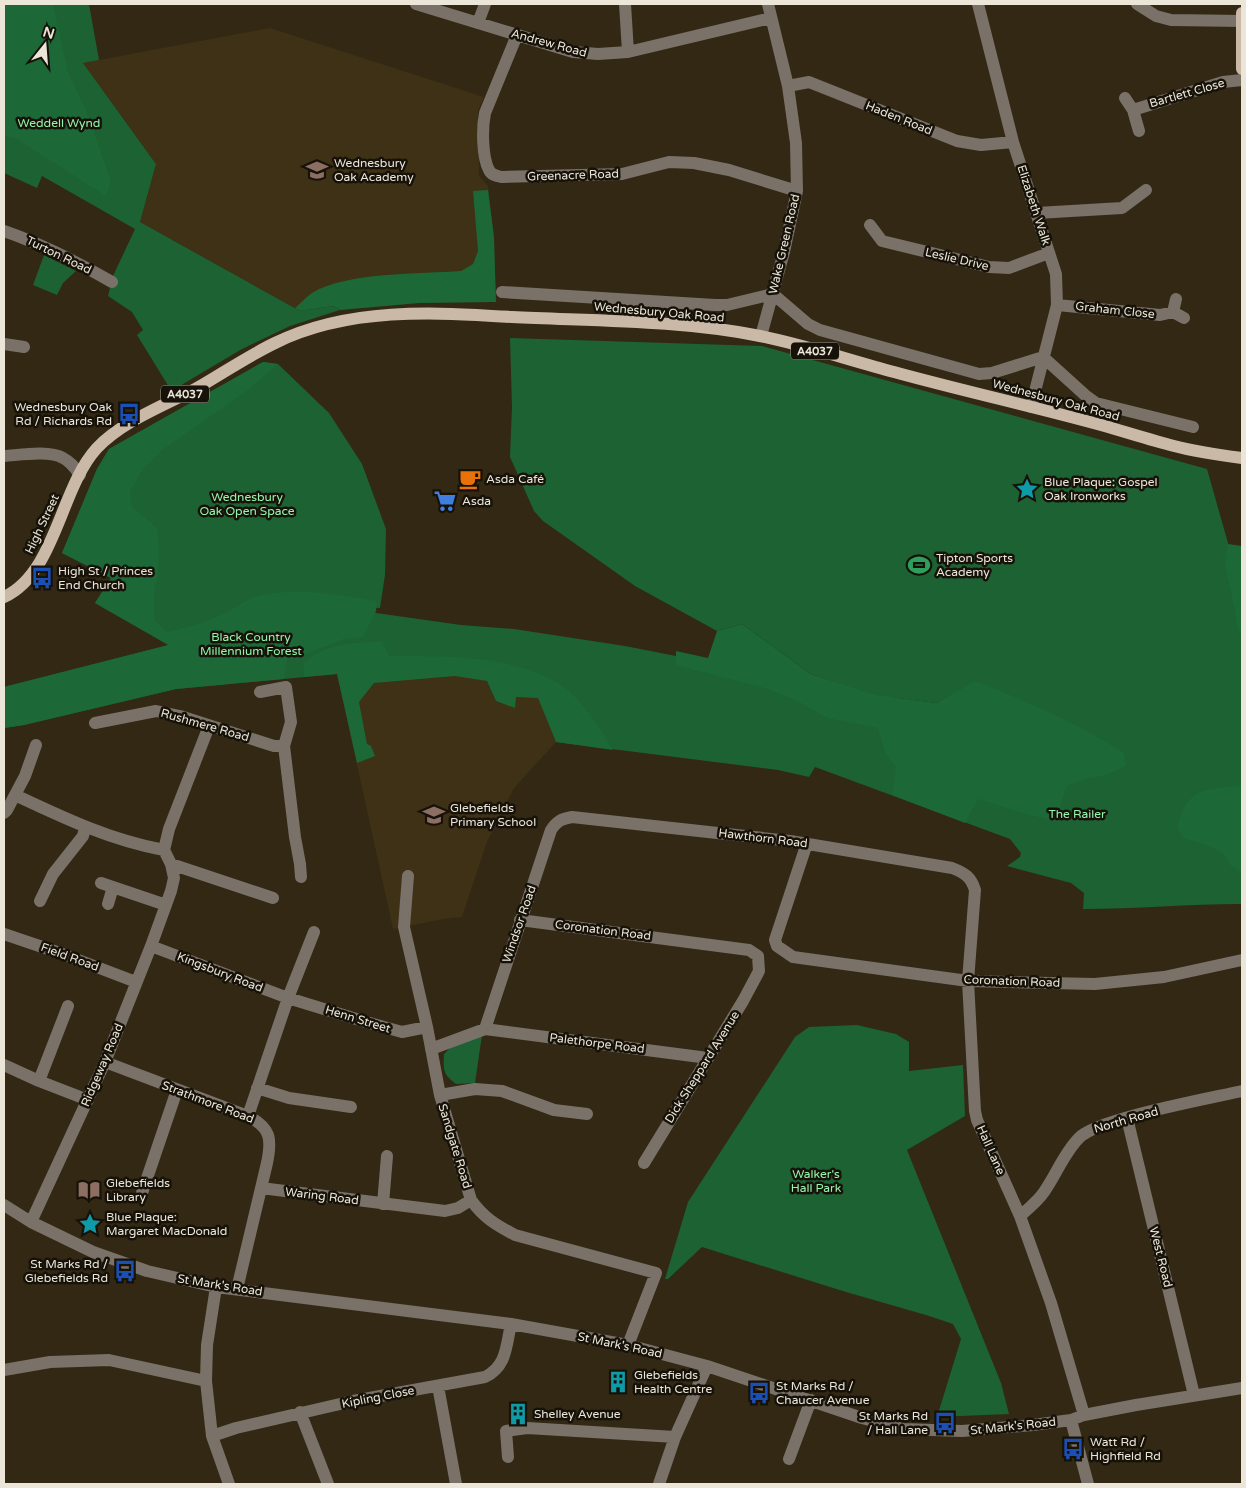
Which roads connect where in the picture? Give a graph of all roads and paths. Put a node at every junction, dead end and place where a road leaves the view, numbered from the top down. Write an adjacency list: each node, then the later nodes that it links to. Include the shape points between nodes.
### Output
1 (416, 4): 9 (street, Andrew Road)
2 (485, 4): 9 (street)
3 (625, 4): 11 (street)
4 (768, 4): 8 (street, Wake Green Road)
5 (978, 4): 18 (street, Elizabeth Walk)
6 (1138, 4): 7 (street, via 1156,16 1171,20)
7 (1242, 17): 12 (main road)
8 (771, 18): 11 (street, Andrew Road); 14 (street, Wake Green Road)
9 (478, 23): 10 (street, Andrew Road)
10 (517, 35): 11 (street, Andrew Road, via 573,52); 20 (street, Greenacre Road, via 485,113 483,144 489,170 494,176 622,174 669,162 694,163)
11 (628, 52)
12 (1242, 69)
13 (1242, 80): 16 (street, Bartlett Close, via 1223,82)
14 (788, 86): 18 (street, Haden Road, via 809,82 957,141 981,145); 20 (street, Wake Green Road, via 796,143)
15 (1125, 98): 16 (street, Bartlett Close)
16 (1133, 110): 17 (street, Bartlett Close)
17 (1140, 132)
18 (1013, 142): 21 (street, Elizabeth Walk)
19 (1146, 190): 21 (street, via 1122,208)
20 (797, 191): 27 (street, Wake Green Road)
21 (1036, 213): 24 (street, Elizabeth Walk)
22 (870, 225): 24 (street, Leslie Drive, via 882,241 989,267 1009,268)
23 (4, 231): 25 (street, Turton Road, via 28,239)
24 (1049, 254): 29 (street, Elizabeth Walk, via 1056,274)
25 (112, 282)
26 (502, 292): 27 (street, Wednesbury Oak Road, via 714,305)
27 (772, 294): 30 (street, Wake Green Road); 33 (street, Wednesbury Oak Road, via 820,330 979,374)
28 (1176, 299): 29 (street, Graham Close, via 1178,315)
29 (1057, 304): 33 (street, Elizabeth Walk)
30 (761, 336): 34 (main road, Wednesbury Oak Road / A4037); 36 (main road, Wednesbury Oak Road / A4037, via 692,327 498,316 448,314 354,318 325,324 279,341 246,358 114,432)
31 (4, 344): 32 (street)
32 (24, 348)
33 (1043, 357): 34 (street, Elizabeth Walk); 35 (street, Wednesbury Oak Road, via 1096,403)
34 (1031, 407): 38 (main road, Wednesbury Oak Road / A4037, via 1172,446)
35 (1193, 427)
36 (94, 452): 39 (main road, High Street / A4037)
37 (4, 456): 39 (street, via 51,454 62,457)
38 (1242, 458)
39 (80, 475): 40 (main road, High Street / A4037, via 48,547 33,572 19,588)
40 (4, 598)
41 (260, 692): 45 (street, via 286,687 291,722)
42 (95, 723): 43 (street, Rushmere Road, via 156,710)
43 (209, 726): 45 (street, Rushmere Road, via 274,746); 51 (street)
44 (36, 745): 46 (street)
45 (284, 746): 55 (street)
46 (15, 795): 47 (street); 49 (street)
47 (4, 813)
48 (557, 821): 50 (street, Hawthorn Road, via 572,817); 60 (street, Windsor Road)
49 (85, 828): 51 (street); 57 (street, via 83,836 53,874)
50 (807, 843): 53 (street, Hawthorn Road, via 952,868); 66 (street, Coronation Road, via 775,940 782,951 793,957)
51 (164, 850): 52 (street, Ridgeway Road)
52 (171, 864): 56 (street); 59 (street, Ridgeway Road, via 174,878)
53 (967, 875): 66 (street, Hall Lane, via 975,890)
54 (408, 876): 70 (street, Sandgate Road, via 404,927)
55 (301, 877)
56 (273, 898)
57 (40, 901)
58 (108, 904): 59 (street, via 107,885)
59 (166, 905): 63 (street, Ridgeway Road)
60 (520, 920): 65 (street, Coronation Road, via 749,950 758,956); 71 (street, Windsor Road)
61 (314, 932): 68 (street)
62 (4, 934): 67 (street, Field Road)
63 (152, 946): 67 (street, Ridgeway Road); 68 (street, Kingsbury Road)
64 (1242, 960): 66 (street, Coronation Road, via 1164,977 1095,984)
65 (759, 971): 73 (street, Dick Sheppard Avenue)
66 (968, 981): 93 (street, Hall Lane, via 975,1111)
67 (136, 982): 74 (street, Ridgeway Road)
68 (288, 998): 70 (street, Henn Street, via 402,1032); 77 (street)
69 (68, 1006): 76 (street)
70 (428, 1027): 72 (street, Sandgate Road)
71 (485, 1029): 72 (street); 73 (street, Palethorpe Road)
72 (432, 1048): 80 (street, Sandgate Road)
73 (708, 1058): 87 (street, Dick Sheppard Avenue)
74 (105, 1062): 78 (street, Strathmore Road); 81 (street, Ridgeway Road)
75 (4, 1065): 76 (street)
76 (39, 1081): 81 (street)
77 (257, 1088): 82 (street, via 289,1098); 84 (street)
78 (177, 1090): 84 (street, Strathmore Road); 89 (street)
79 (1242, 1091): 85 (street, North Road)
80 (440, 1095): 83 (street, via 475,1089 502,1091 554,1110); 90 (street, Sandgate Road)
81 (88, 1100): 94 (street, Ridgeway Road)
82 (351, 1107)
83 (587, 1114)
84 (248, 1116): 88 (street, Strathmore Road, via 261,1122 271,1147)
85 (1128, 1118): 93 (street, North Road, via 1094,1128 1080,1136 1043,1194); 104 (street, West Road)
86 (387, 1156): 91 (street)
87 (644, 1163)
88 (261, 1188): 91 (street, Waring Road); 96 (street, Strathmore Road)
89 (142, 1193)
90 (471, 1200): 91 (street, Waring Road, via 458,1208 445,1210); 98 (street, Sandgate Road, via 494,1224 515,1235 656,1273)
91 (383, 1204)
92 (4, 1205): 94 (street, St Mark's Road)
93 (1020, 1216): 107 (street, Hall Lane, via 1051,1303)
94 (31, 1222): 95 (street, St Mark's Road, via 93,1252 147,1272)
95 (216, 1287): 96 (street, St Mark's Road); 101 (street, via 207,1344)
96 (237, 1289): 97 (street, St Mark's Road)
97 (511, 1324): 98 (street, St Mark's Road); 102 (street, Kipling Close, via 504,1360 492,1374)
98 (628, 1346): 99 (street, St Mark's Road)
99 (707, 1366): 105 (street, St Mark's Road); 110 (street)
100 (4, 1370): 101 (street, via 50,1362 109,1360)
101 (206, 1381): 109 (street)
102 (438, 1386): 106 (street, Kipling Close); 115 (street)
103 (1242, 1388): 104 (street, St Mark's Road)
104 (1194, 1395): 107 (street, St Mark's Road)
105 (811, 1400): 108 (street, St Mark's Road, via 904,1429 962,1431); 112 (street)
106 (300, 1412): 109 (street, Kipling Close); 114 (street)
107 (1084, 1415): 108 (street, St Mark's Road)
108 (1071, 1420): 117 (street)
109 (212, 1436): 113 (street)
110 (675, 1437): 111 (street, via 527,1428 506,1431); 116 (street)
111 (508, 1457)
112 (789, 1459)
113 (228, 1484)
114 (328, 1484)
115 (456, 1484)
116 (659, 1484)
117 (1088, 1484)

